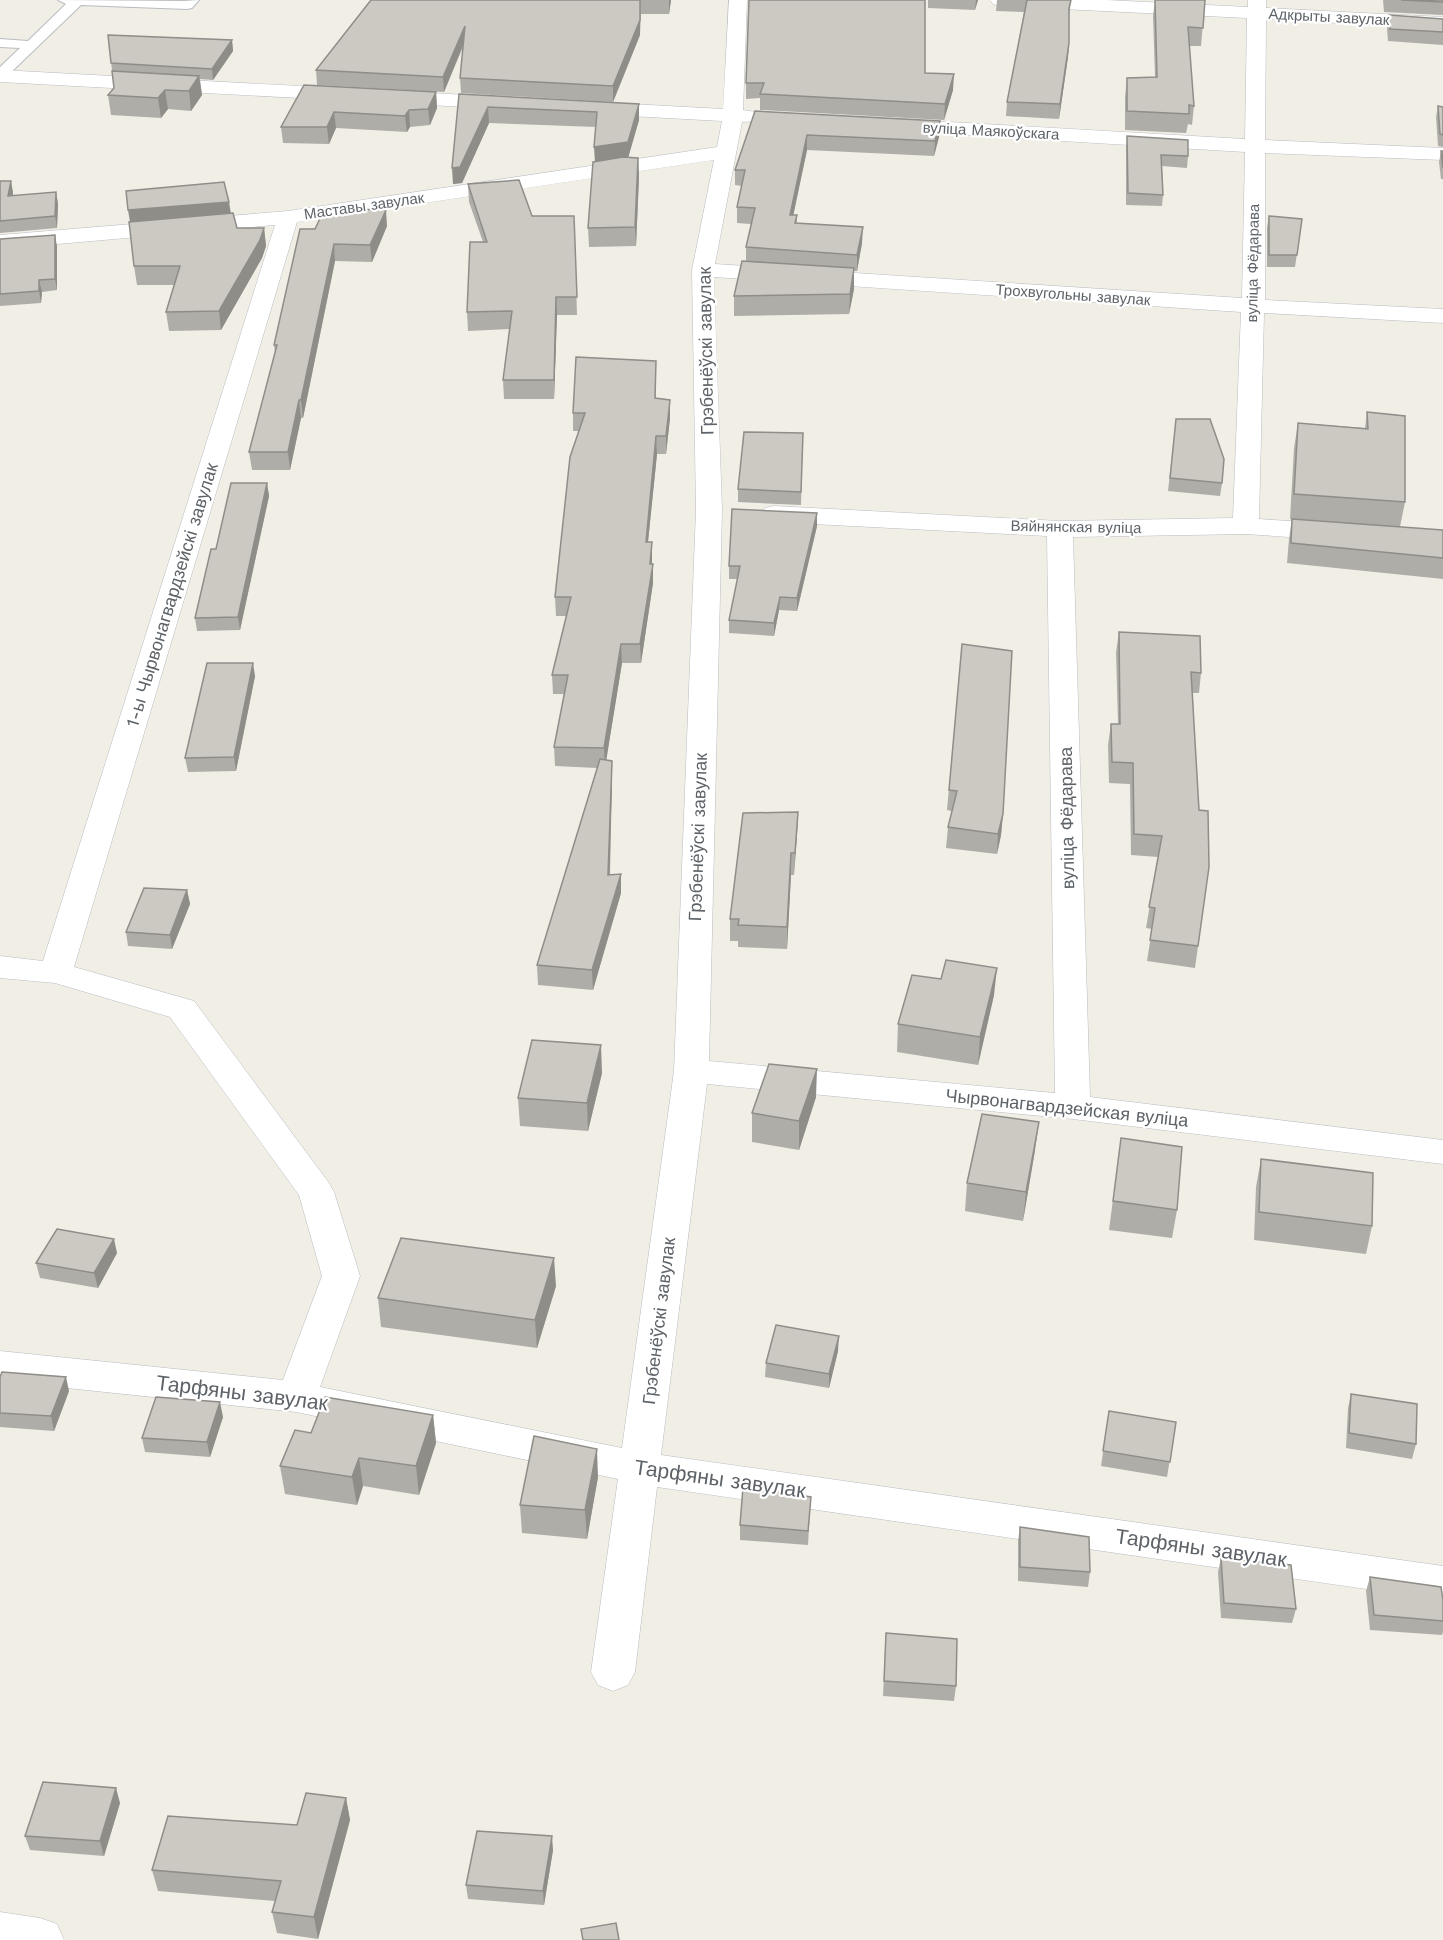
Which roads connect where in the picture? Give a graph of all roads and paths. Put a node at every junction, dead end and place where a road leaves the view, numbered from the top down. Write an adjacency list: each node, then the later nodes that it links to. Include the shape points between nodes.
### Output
1 (192, 0): 4 (lane, via 187,5)
2 (738, 0): 12 (street, Грэбенёўскі завулак)
3 (999, 0): 5 (street, Адкрыты завулак)
4 (70, 1): 8 (lane)
5 (1257, 7): 6 (street, Адкрыты завулак); 15 (street, вуліца Фёдарава)
6 (1443, 23)
7 (0, 43): 8 (lane)
8 (31, 45): 9 (lane)
9 (0, 76): 10 (street)
10 (520, 104)
11 (579, 108): 12 (street)
12 (733, 116): 13 (street); 16 (street, Грэбенёўскі завулак)
13 (769, 118)
14 (876, 124): 15 (street, вуліца Маякоўскага)
15 (1256, 146): 17 (street, вуліца Маякоўскага); 21 (street, вуліца Фёдарава)
16 (725, 152): 18 (street, Маставы завулак); 20 (street, Грэбенёўскі завулак)
17 (1443, 154)
18 (288, 217): 19 (street, Маставы завулак); 28 (street, 1-ы Чырвонагвардзейскі завулак)
19 (0, 242)
20 (703, 270): 21 (street, Трохвугольны завулак); 23 (street, Грэбенёўскі завулак)
21 (1253, 306): 22 (street, Трохвугольны завулак); 24 (street, вуліца Фёдарава)
22 (1443, 316)
23 (729, 511): 25 (street, Вяйнянская вуліца); 29 (street, Грэбенёўскі завулак)
24 (1246, 526): 25 (street, Вяйнянская вуліца); 26 (street, Вяйнянская вуліца)
25 (1060, 529): 30 (street, вуліца Фёдарава)
26 (1357, 534)
27 (0, 967): 28 (street)
28 (56, 972): 33 (street, via 182,1009 316,1192 341,1276)
29 (690, 1071): 30 (street, Чырвонагвардзейская вуліца); 34 (street, Грэбенёўскі завулак)
30 (1073, 1107): 31 (street, Чырвонагвардзейская вуліца)
31 (1443, 1152)
32 (0, 1366): 33 (street, Тарфяны завулак)
33 (296, 1397): 34 (street, Тарфяны завулак)
34 (640, 1468): 35 (street, Тарфяны завулак); 36 (street, Грэбенёўскі завулак)
35 (1443, 1583)
36 (613, 1672)
37 (0, 1934): 38 (street)
38 (40, 1940)

